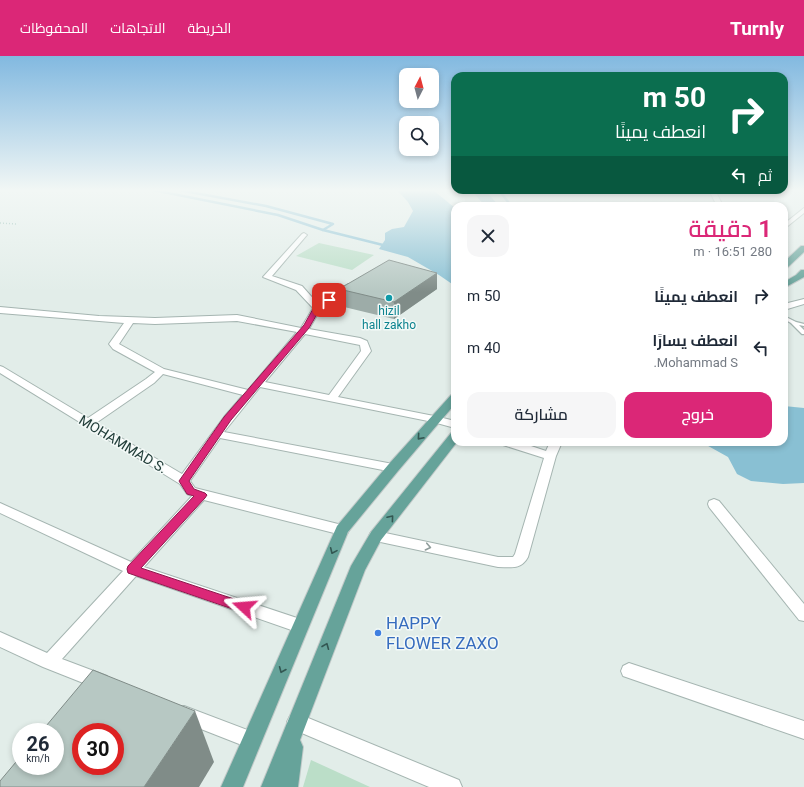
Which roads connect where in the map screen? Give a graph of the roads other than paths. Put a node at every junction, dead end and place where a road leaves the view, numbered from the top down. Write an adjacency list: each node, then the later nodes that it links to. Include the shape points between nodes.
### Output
1 (304, 236): 9 (street, via 267,276 299,288)
2 (804, 248): 3 (main road)
3 (788, 262)
4 (804, 272): 6 (main road)
5 (357, 282): 9 (street)
6 (788, 283)
7 (804, 301): 8 (street)
8 (788, 306)
9 (317, 308): 15 (street)
10 (0, 310): 12 (street)
11 (788, 319): 13 (lane)
12 (130, 320): 15 (street, via 238,318); 18 (street, via 114,344)
13 (793, 322): 14 (lane); 16 (lane)
14 (804, 325)
15 (302, 331): 19 (street); 21 (street, via 357,340 364,344 366,351)
16 (804, 333)
17 (0, 369): 24 (street, MOHAMMAD S.)
18 (161, 371): 20 (street); 24 (street, via 150,382)
19 (258, 384): 20 (street); 21 (street)
20 (250, 393): 26 (street)
21 (332, 398): 23 (street)
22 (451, 401): 23 (main road)
23 (435, 418): 25 (street); 31 (main road, one-way to 31)
24 (88, 423): 32 (street, MOHAMMAD S.)
25 (451, 424)
26 (217, 434): 31 (street); 32 (street)
27 (451, 441): 37 (main road, one-way to 27)
28 (520, 446): 30 (street)
29 (554, 446): 30 (street)
30 (550, 456): 37 (street, one-way to 30, via 498,562 516,562 521,557)
31 (393, 468): 36 (main road)
32 (184, 481): 33 (street, MOHAMMAD S., via 190,491)
33 (201, 495): 36 (street, MOHAMMAD S.); 38 (street)
34 (714, 504): 39 (street)
35 (0, 508): 38 (street)
36 (342, 530): 40 (main road, one-way to 40)
37 (376, 536): 46 (main road, one-way to 37, via 358,570)
38 (133, 569): 40 (street); 42 (street)
39 (804, 615)
40 (300, 626): 48 (main road, one-way to 48)
41 (0, 639): 42 (street)
42 (49, 662): 44 (street)
43 (629, 671): 47 (street)
44 (114, 687)
45 (172, 709): 48 (street)
46 (296, 722): 50 (main road); 51 (main road); 52 (street)
47 (804, 730)
48 (252, 740): 49 (main road)
49 (232, 787)
50 (272, 787)
51 (287, 787)
52 (452, 787)

